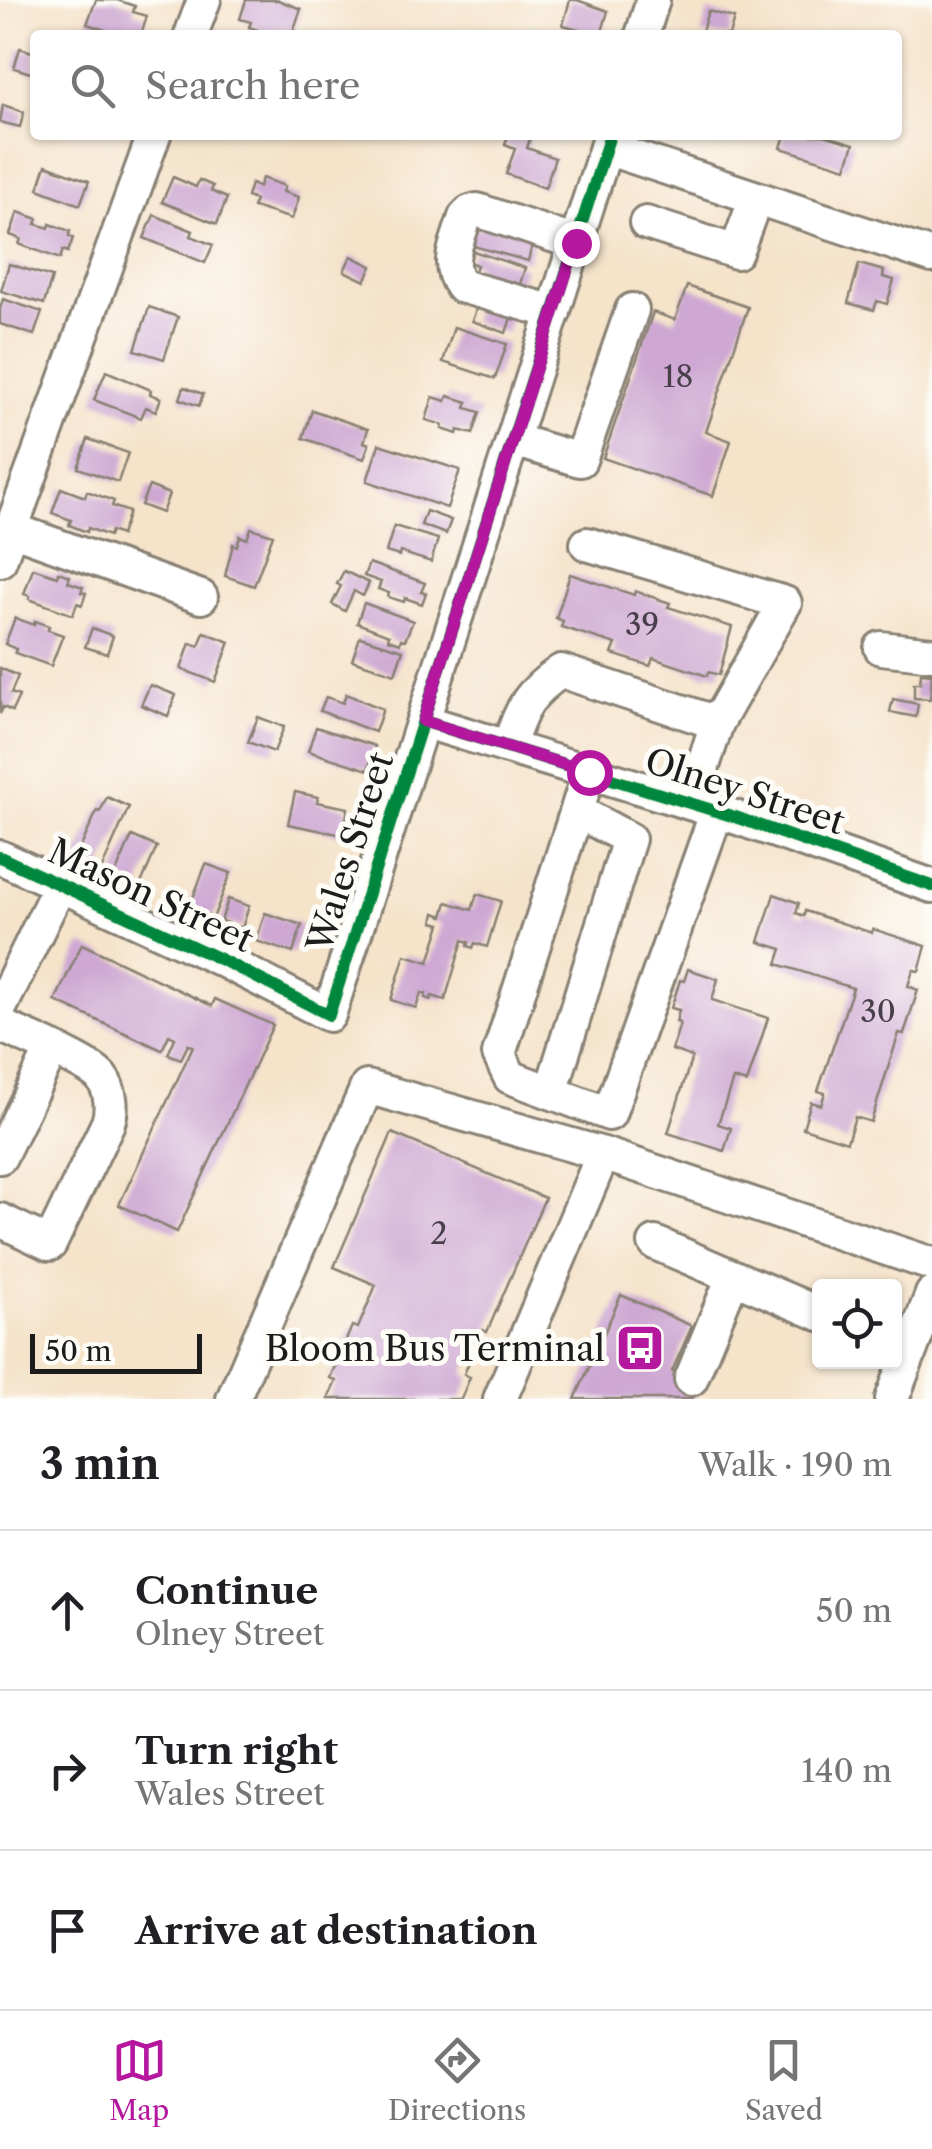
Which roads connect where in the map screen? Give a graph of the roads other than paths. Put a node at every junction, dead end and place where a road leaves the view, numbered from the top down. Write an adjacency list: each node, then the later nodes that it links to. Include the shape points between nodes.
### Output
1 (204, 0): 3 (street)
2 (653, 0): 4 (street)
3 (193, 30)
4 (644, 30)
5 (152, 140): 14 (street)
6 (608, 142): 7 (street); 9 (street, Wales Street)
7 (756, 198): 8 (street, via 736,252); 10 (street)
8 (646, 223)
9 (576, 243): 12 (street, Wales Street); 12 (street, via 477,210 465,217 452,264 461,286)
10 (932, 256)
11 (632, 310): 13 (street, via 580,460)
12 (554, 312): 13 (street, Wales Street)
13 (513, 440): 19 (street, Wales Street)
14 (5, 544): 16 (street)
15 (586, 544): 20 (street, via 785,603)
16 (201, 597)
17 (881, 648): 18 (street)
18 (932, 654)
19 (423, 721): 21 (street, Olney Street); 29 (street, Wales Street)
20 (718, 722): 21 (street, via 561,671 522,709); 23 (street)
21 (508, 747): 22 (street, Olney Street)
22 (589, 772): 23 (street, Olney Street); 24 (street)
23 (704, 807): 27 (street, Olney Street); 32 (street, via 608,1114)
24 (577, 811): 32 (street, via 629,839); 32 (street, via 499,1054 510,1076)
25 (0, 857): 26 (street, Mason Street)
26 (60, 885): 28 (street); 29 (street, Mason Street)
27 (932, 886)
28 (0, 1008)
29 (330, 1015)
30 (0, 1026): 31 (street)
31 (52, 1049): 34 (street); 35 (street, via 104,1080 108,1123 50,1244)
32 (551, 1092)
33 (602, 1154): 37 (street); 43 (street, via 367,1087); 44 (street)
34 (0, 1157)
35 (0, 1220)
36 (655, 1243): 38 (street)
37 (932, 1264)
38 (734, 1277): 40 (street); 42 (street)
39 (931, 1300): 41 (street)
40 (812, 1311)
41 (912, 1353): 45 (street)
42 (691, 1379)
43 (232, 1399)
44 (500, 1399)
45 (892, 1399)

